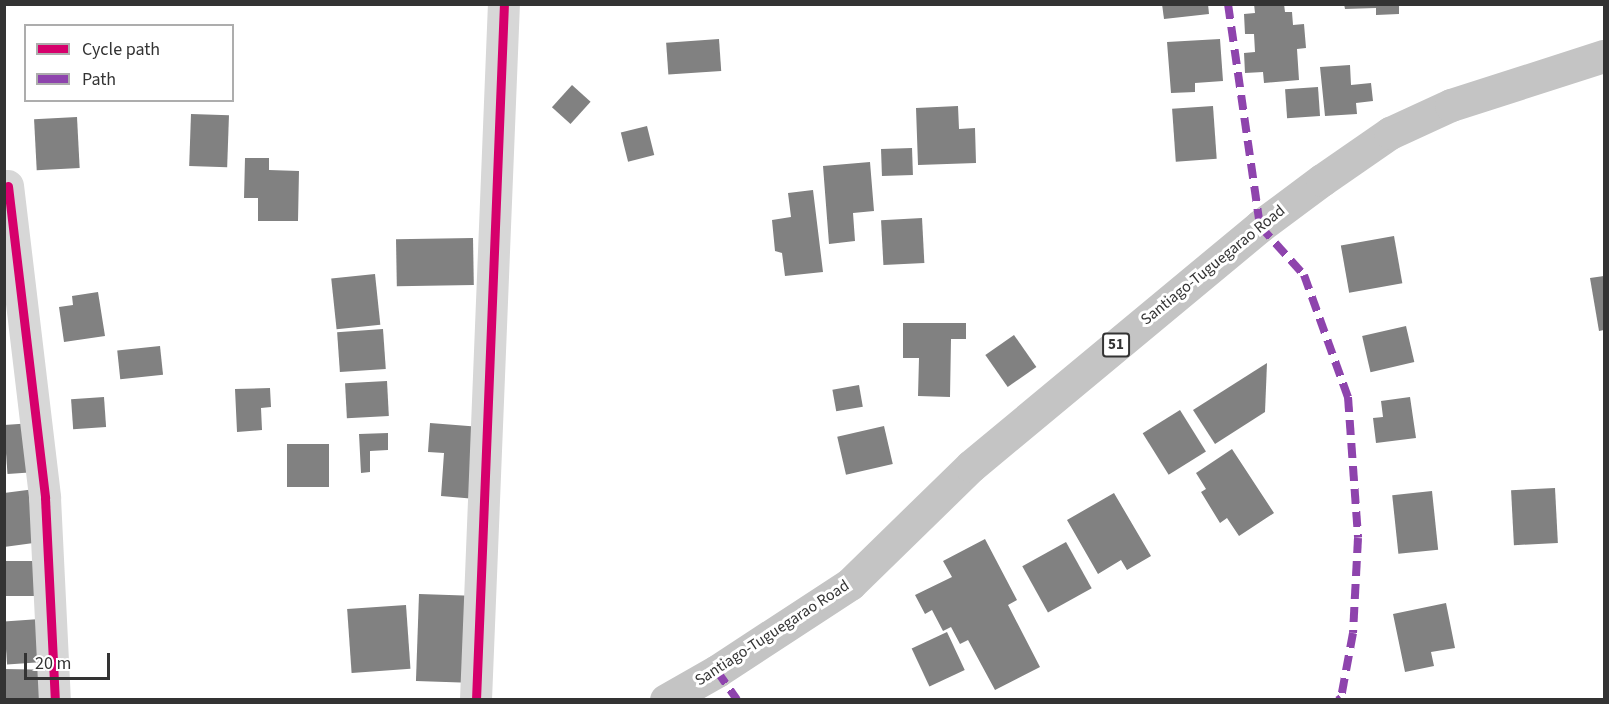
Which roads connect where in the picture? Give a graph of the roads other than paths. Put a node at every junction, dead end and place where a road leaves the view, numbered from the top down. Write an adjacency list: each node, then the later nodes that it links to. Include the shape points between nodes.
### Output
1 (504, 4): 6 (street)
2 (1605, 56): 7 (highway, Santiago-Tuguegarao Road / 51, via 1451,105 1390,133 1260,226 980,458 850,584 717,671)
3 (8, 186): 4 (street)
4 (18, 377): 5 (street, via 45,498)
5 (55, 699)
6 (476, 699)
7 (666, 699)

